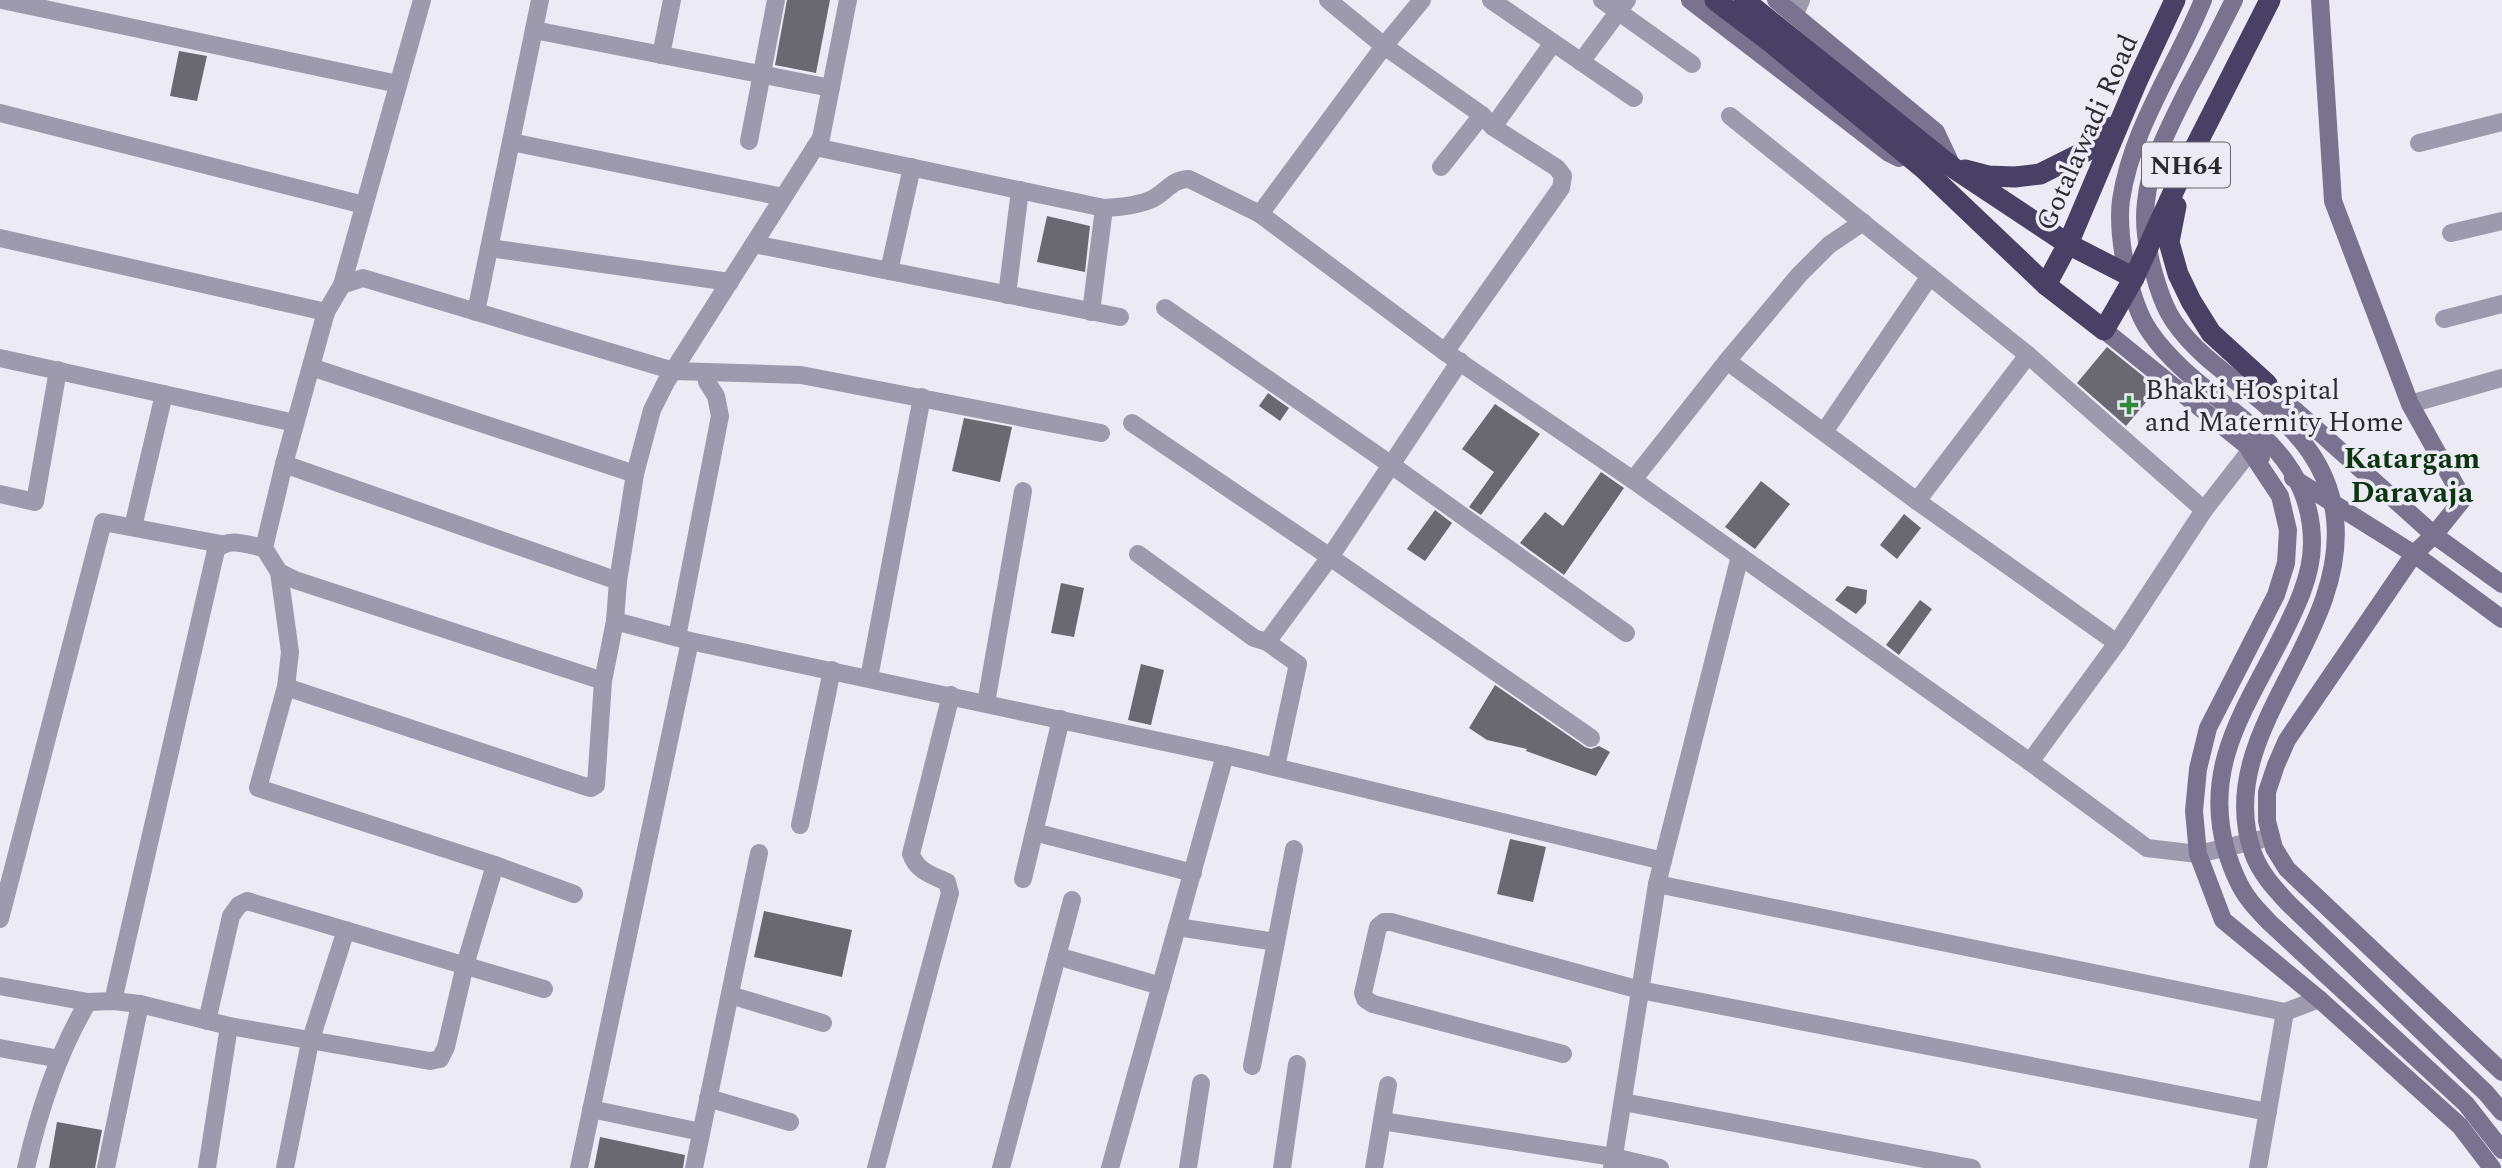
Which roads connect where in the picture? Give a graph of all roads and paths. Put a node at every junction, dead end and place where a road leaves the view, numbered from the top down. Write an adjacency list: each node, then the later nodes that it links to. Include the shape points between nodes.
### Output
1 (2, 0): 30 (street)
2 (422, 0): 30 (street)
3 (540, 0): 22 (street)
4 (672, 0): 25 (street)
5 (776, 0): 28 (street)
6 (848, 0): 31 (street)
7 (1328, 0): 24 (street)
8 (1422, 0): 24 (street)
9 (1491, 0): 23 (street)
10 (1602, 0): 20 (street)
11 (1690, 0): 44 (main road, via 1889,153)
12 (1715, 0): 44 (highway)
13 (1744, 0): 43 (highway)
14 (1776, 0): 21 (main road)
15 (2175, 0): 29 (highway, Gotalawadi Road / NH64)
16 (2203, 0): 176 (main road, via 2129,161 2121,203 2122,251 2133,296 2150,331 2178,363 2273,445 2289,465 2300,487 2312,544 2298,603 2226,752 2218,790 2220,828 2247,897 2466,1104)
17 (2234, 0): 172 (main road, via 2169,127 2153,164 2145,204 2146,241 2158,288 2174,323 2196,348 2291,426 2311,451 2325,480 2334,516 2335,548 2323,604 2252,759 2245,791 2253,854 2289,904)
18 (2270, 0): 45 (highway, NH64)
19 (2320, 0): 85 (main road, via 2333,201)
20 (1623, 6): 26 (street); 27 (street)
21 (1798, 7): 43 (main road, via 1936,132)
22 (534, 30): 25 (street); 38 (street)
23 (1553, 43): 26 (street); 35 (street)
24 (1384, 46): 35 (street); 50 (street)
25 (661, 55): 28 (street)
26 (1581, 62): 32 (street)
27 (1692, 64)
28 (763, 75): 31 (street); 37 (street)
29 (2138, 79): 43 (highway, via 2116,123 2094,147 2069,161 2040,174 2015,177); 56 (highway, Gotalawadi Road / NH64)
30 (398, 84): 48 (street)
31 (831, 88): 40 (street)
32 (1634, 98)
33 (0, 113): 48 (street)
34 (1730, 116): 52 (street)
35 (1487, 121): 42 (street); 74 (street, via 1563,176 1561,188)
36 (2502, 122): 39 (street)
37 (749, 141)
38 (511, 142): 47 (street); 57 (street)
39 (2419, 143)
40 (816, 147): 41 (street); 47 (street)
41 (912, 167): 46 (street); 58 (street)
42 (1441, 167)
43 (1952, 167): 56 (highway)
44 (1924, 169): 63 (highway)
45 (2182, 173): 60 (highway, NH64); 82 (highway, via 2169,242 2178,274 2211,333)
46 (1020, 190): 49 (street); 64 (street)
47 (783, 197): 55 (street)
48 (365, 205): 62 (street)
49 (1104, 208): 50 (street, via 1151,200 1180,179 1189,179); 69 (street)
50 (1260, 214): 74 (street)
51 (2502, 221): 53 (street)
52 (1863, 222): 59 (street); 76 (street, via 1829,245 1799,275)
53 (2451, 233)
54 (0, 239): 67 (street)
55 (754, 244): 58 (street); 61 (street)
56 (2068, 244): 60 (highway); 63 (highway, Gotalawadi Road / NH64)
57 (489, 248): 61 (street); 68 (street)
58 (889, 271): 64 (street)
59 (1930, 276): 73 (street); 88 (street)
60 (2134, 278): 72 (highway, NH64); 82 (main road)
61 (730, 282): 79 (street)
62 (342, 285): 67 (street); 68 (street, via 363,278)
63 (2046, 285): 72 (highway)
64 (1007, 295): 69 (street)
65 (2502, 304): 71 (street)
66 (1165, 308): 92 (street)
67 (326, 312): 77 (street)
68 (476, 312): 79 (street)
69 (1091, 312): 70 (street)
70 (1120, 317)
71 (2444, 319)
72 (2104, 330): 90 (main road)
73 (2028, 355): 97 (street); 98 (street)
74 (1453, 356): 92 (street); 94 (street)
75 (0, 358): 78 (street)
76 (1727, 360): 88 (street); 94 (street)
77 (310, 367): 86 (street); 93 (street)
78 (58, 370): 83 (street); 96 (street, via 35,502)
79 (674, 371): 80 (street); 93 (street, via 653,410)
80 (705, 372): 84 (street, via 801,374); 113 (street, via 720,416)
81 (2502, 378): 85 (street)
82 (2267, 384): 100 (main road)
83 (164, 394): 86 (street); 99 (street)
84 (922, 397): 89 (street); 117 (street)
85 (2410, 404): 100 (main road, via 2463,499)
86 (295, 423): 91 (street)
87 (1132, 423): 106 (street)
88 (1824, 432): 97 (street)
89 (1101, 433)
90 (2250, 451): 98 (street); 104 (main road); 132 (main road, via 2280,496 2288,530 2286,563 2276,594 2208,728 2194,811)
91 (284, 464): 102 (street); 108 (street)
92 (1391, 464): 106 (street); 112 (street)
93 (635, 474): 108 (street)
94 (1633, 480): 105 (street)
95 (1023, 491): 121 (street)
96 (0, 494)
97 (1917, 501): 115 (street)
98 (2204, 510): 115 (street)
99 (133, 527): 101 (street); 140 (street, via 103,522)
100 (2434, 535): 104 (main road); 109 (main road)
101 (221, 544): 102 (street); 152 (street)
102 (264, 548): 107 (street)
103 (1138, 554): 114 (street, via 1254,638)
104 (2414, 554): 110 (main road); 129 (main road, via 2287,740 2267,792)
105 (1740, 556): 125 (street); 133 (street)
106 (1331, 557): 114 (street); 123 (street)
107 (279, 572): 118 (street); 119 (street, via 290,652)
108 (618, 581): 111 (street)
109 (2502, 583)
110 (2502, 619)
111 (615, 621): 113 (street); 118 (street)
112 (1626, 633)
113 (683, 639): 116 (street); 170 (street)
114 (1267, 642): 126 (street, via 1298,664)
115 (2117, 643): 125 (street)
116 (832, 670): 117 (street); 127 (street)
117 (869, 678): 120 (street)
118 (603, 681): 119 (street, via 598,776 591,788)
119 (286, 687): 134 (street, via 258,788)
120 (951, 695): 121 (street); 184 (street, via 911,854 914,864 947,882 950,894)
121 (986, 703): 122 (street)
122 (1060, 719): 124 (street); 128 (street)
123 (1591, 738)
124 (1225, 755): 126 (street); 135 (street)
125 (2030, 762): 132 (street, via 2147,848)
126 (1276, 767): 133 (street)
127 (800, 825)
128 (1034, 832): 135 (street); 136 (street)
129 (2271, 836): 132 (street); 165 (main road, via 2287,869 2306,890)
130 (1294, 849): 143 (street)
131 (759, 853): 150 (street)
132 (2198, 854): 151 (main road, via 2223,920)
133 (1663, 861): 137 (street)
134 (495, 865): 138 (street); 145 (street)
135 (1193, 873): 141 (street)
136 (1023, 879)
137 (1657, 884): 149 (street); 155 (street)
138 (574, 894)
139 (1072, 900): 144 (street)
140 (0, 919)
141 (1177, 927): 143 (street); 147 (street)
142 (346, 930): 145 (street); 156 (street, via 262,904 247,901 239,905 232,916); 159 (street)
143 (1276, 942): 164 (street)
144 (1057, 956): 147 (street); 185 (street)
145 (465, 965): 148 (street); 159 (street, via 440,1059)
146 (0, 986): 153 (street)
147 (1161, 986): 186 (street)
148 (544, 989)
149 (1640, 990): 161 (street, via 1391,922 1378,927 1365,999); 169 (street); 171 (street)
150 (730, 995): 157 (street); 168 (street)
151 (2319, 999): 155 (street); 193 (main road, via 2460,1126)
152 (113, 1001): 153 (street); 154 (street)
153 (88, 1002): 162 (street)
154 (140, 1004): 156 (street); 179 (street)
155 (2285, 1012): 171 (street)
156 (206, 1021): 158 (street)
157 (823, 1023)
158 (229, 1026): 159 (street); 180 (street)
159 (310, 1042): 181 (street)
160 (0, 1048): 162 (street)
161 (1563, 1054)
162 (60, 1059): 178 (street)
163 (1297, 1064): 188 (street)
164 (1252, 1066)
165 (2502, 1072)
166 (1201, 1083): 187 (street)
167 (1388, 1085): 173 (street)
168 (708, 1098): 174 (street); 175 (street)
169 (1623, 1102): 177 (street); 191 (street)
170 (591, 1109): 175 (street); 182 (street)
171 (2268, 1112): 192 (street)
172 (2502, 1112)
173 (1382, 1121): 177 (street); 189 (street)
174 (790, 1122)
175 (702, 1132): 183 (street)
176 (2502, 1150)
177 (1613, 1162): 190 (street)
178 (26, 1168)
179 (106, 1168)
180 (207, 1168)
181 (285, 1168)
182 (579, 1168)
183 (694, 1168)
184 (876, 1168)
185 (1001, 1168)
186 (1110, 1168)
187 (1188, 1168)
188 (1282, 1168)
189 (1374, 1168)
190 (1660, 1168)
191 (1972, 1168)
192 (2258, 1168)
193 (2492, 1168)

